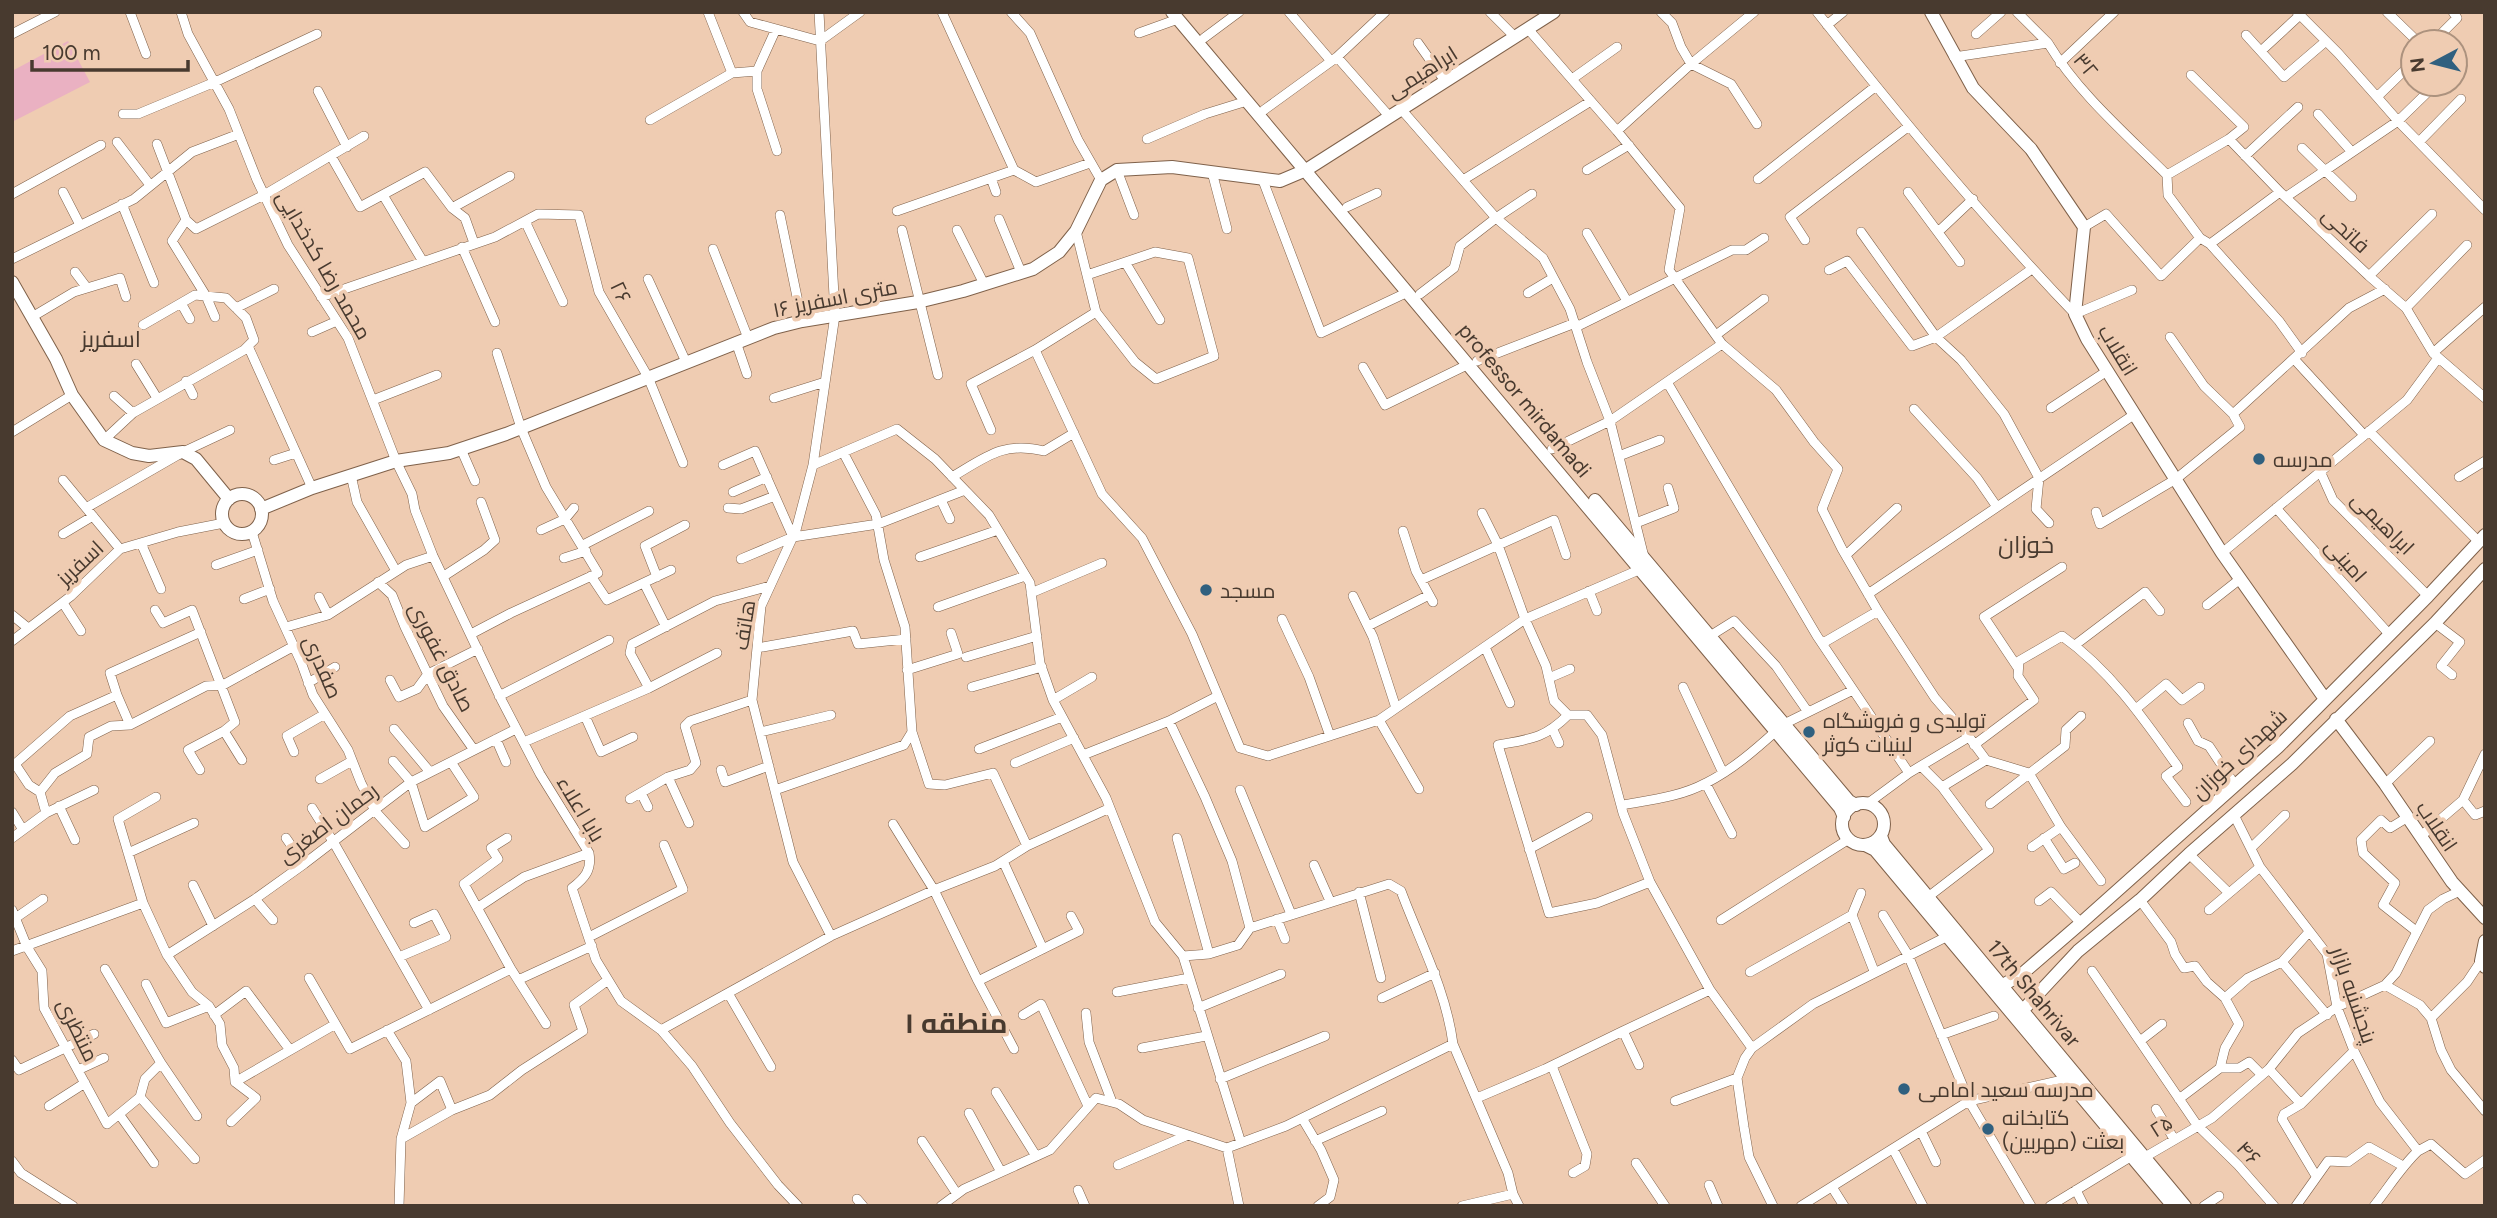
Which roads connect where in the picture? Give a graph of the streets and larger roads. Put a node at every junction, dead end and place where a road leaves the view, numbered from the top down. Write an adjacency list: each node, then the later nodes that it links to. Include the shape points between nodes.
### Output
1 (55, 12): 33 (street)
2 (130, 12): 45 (street)
3 (181, 12): 56 (street, محمد رضا کدخدایی)
4 (708, 12): 51 (street)
5 (743, 12): 30 (street, via 750,22)
6 (818, 12): 39 (street, هاتف)
7 (860, 12): 39 (street)
8 (942, 12): 91 (street)
9 (1011, 12): 89 (street, via 1030,33)
10 (1239, 12): 38 (street)
11 (1289, 12): 47 (street)
12 (1385, 12): 47 (street)
13 (1490, 12): 37 (street)
14 (1661, 12): 49 (street, via 1672,23)
15 (1754, 12): 49 (street)
16 (1817, 12): 27 (street)
17 (1843, 12): 27 (street)
18 (1931, 12): 46 (street)
19 (2001, 12): 35 (street)
20 (2017, 12): 42 (street)
21 (2115, 12): 48 (street)
22 (2387, 12): 28 (street)
23 (2453, 12): 29 (street, via 2457,18)
24 (2298, 13): 40 (street); 44 (street)
25 (1549, 14): 31 (street, ابراهیمی)
26 (1177, 15): 32 (street); 38 (street, professor mirdamadi); 62 (street, professor mirdamadi)
27 (1827, 25): 57 (street)
28 (2404, 28)
29 (2447, 28)
30 (776, 29): 39 (street); 50 (street)
31 (1528, 29): 37 (street, ابراهیمی); 54 (street)
32 (1139, 33)
33 (12, 34)
34 (317, 34): 56 (street)
35 (1976, 34)
36 (2246, 35): 44 (street)
37 (1515, 37): 55 (street, ابراهیمی)
38 (1204, 38): 65 (street, professor mirdamadi)
39 (820, 41): 180 (street, هاتف)
40 (2326, 41): 44 (street, via 2284,77); 59 (street)
41 (1418, 43): 55 (street)
42 (2048, 43): 46 (street, ۳۲); 48 (street, ۳۲)
43 (1617, 47): 54 (street)
44 (2260, 51)
45 (146, 54)
46 (1954, 57): 129 (street, via 1973,88 2031,149)
47 (1334, 59): 65 (street); 66 (street)
48 (2060, 63): 97 (street, ۳۲)
49 (1691, 64): 71 (street, via 1731,84); 73 (street)
50 (757, 71): 51 (street); 85 (street, via 757,89)
51 (732, 73): 69 (street)
52 (2191, 75): 77 (street, via 2244,127)
53 (2399, 76): 59 (street)
54 (1572, 79): 63 (street)
55 (1445, 81): 66 (street, ابراهیمی)
56 (215, 82): 67 (street, via 138,114); 74 (street, محمد رضا کدخدایی)
57 (1876, 86): 72 (street); 101 (street)
58 (318, 91): 83 (street)
59 (2377, 97): 70 (street)
60 (2421, 98): 70 (street)
61 (2461, 99): 79 (street)
62 (1247, 101): 76 (street); 90 (street, professor mirdamadi)
63 (1591, 101): 73 (street); 103 (street)
64 (2298, 107): 88 (street)
65 (1264, 110): 90 (street, professor mirdamadi)
66 (1395, 112): 90 (street, ابراهیمی); 103 (street)
67 (124, 114)
68 (2318, 114): 86 (street)
69 (650, 120)
70 (2398, 121): 79 (street); 86 (street)
71 (1757, 124)
72 (1909, 126): 115 (street); 139 (street, via 1790,217)
73 (1617, 131): 82 (street)
74 (239, 134): 96 (street, via 192,152); 112 (street, محمد رضا کدخدایی)
75 (364, 136): 83 (street)
76 (1147, 139)
77 (2229, 139): 88 (street, فاتحی); 97 (street)
78 (117, 142): 104 (street)
79 (2418, 142): 119 (street)
80 (157, 144): 96 (street)
81 (101, 145): 109 (street)
82 (1629, 145): 93 (street); 155 (street, via 1680,208 1669,270)
83 (347, 147): 87 (street)
84 (2302, 148): 94 (street)
85 (777, 151)
86 (2353, 152): 94 (street)
87 (331, 156): 112 (street); 113 (street, via 360,207)
88 (2245, 156): 111 (street, فاتحی)
89 (1090, 163): 91 (street, via 1036,182); 102 (street)
90 (1308, 168): 100 (street, via 1280,181); 117 (street, professor mirdamadi); 165 (street, professor mirdamadi)
91 (1014, 170): 99 (street)
92 (1116, 170): 95 (street, via 1172,167); 102 (street); 123 (street)
93 (1587, 170)
94 (2325, 171): 111 (street); 114 (street)
95 (1212, 172): 100 (street); 130 (street)
96 (167, 173): 104 (street); 126 (street)
97 (2167, 175): 138 (street, via 2168,195)
98 (510, 176): 118 (street)
99 (991, 178): 106 (street); 120 (street)
100 (1262, 178): 165 (street, via 1321,333)
101 (1758, 179)
102 (1101, 180): 133 (street, ۱۶ متری اسفریز)
103 (1463, 180): 124 (street)
104 (150, 186): 116 (street)
105 (63, 192): 128 (street)
106 (996, 192)
107 (1908, 192): 135 (street)
108 (1377, 193): 117 (street)
109 (12, 194)
110 (1532, 194): 124 (street)
111 (2283, 194): 141 (street); 154 (street, فاتحی)
112 (264, 195): 126 (street, via 196,229); 169 (street, محمد رضا کدخدایی)
113 (383, 195): 118 (street, via 425,172); 146 (street)
114 (2352, 197)
115 (1973, 200): 135 (street); 149 (street)
116 (122, 204): 128 (street); 159 (street)
117 (1347, 207): 165 (street, professor mirdamadi)
118 (452, 208): 140 (street, via 465,218)
119 (2484, 208)
120 (897, 211)
121 (2432, 214): 154 (street)
122 (780, 215): 186 (street)
123 (1134, 215)
124 (1496, 218): 156 (street, via 1543,258); 165 (street, via 1460,246 1454,268)
125 (999, 219): 152 (street)
126 (186, 220): 167 (street, via 172,241)
127 (525, 221): 140 (street); 172 (street); 208 (street, ۲۶, via 538,214 579,215 600,292)
128 (80, 225): 145 (street)
129 (2084, 228): 138 (street, via 2106,214 2161,276); 179 (street, انقلاب)
130 (1227, 229)
131 (902, 230): 173 (street)
132 (957, 230): 160 (street)
133 (1076, 231): 152 (street, ۱۶ متری اسفریز, via 1059,252); 153 (street)
134 (1861, 232): 191 (street)
135 (1938, 232): 148 (street)
136 (1587, 233): 171 (street)
137 (1764, 238): 155 (street, via 1746,250 1732,250)
138 (2200, 238): 141 (street)
139 (1805, 240)
140 (474, 243): 143 (street)
141 (2210, 244): 198 (street, via 2279,321)
142 (2467, 245): 177 (street)
143 (462, 247): 146 (street); 187 (street)
144 (713, 248): 193 (street)
145 (12, 258)
146 (422, 260): 169 (street)
147 (1125, 262): 153 (street); 178 (street, via 1155,252 1188,258 1214,356 1156,379 1135,362); 184 (street)
148 (1960, 262)
149 (2032, 269): 179 (street); 191 (street)
150 (1829, 270): 191 (street, via 1847,261 1912,346)
151 (75, 272): 161 (street)
152 (1021, 272): 160 (street, ۱۶ متری اسفریز)
153 (1087, 275): 178 (street)
154 (2369, 276): 163 (street, فاتحی)
155 (1674, 277): 171 (street); 194 (street)
156 (1553, 278): 166 (street); 189 (street)
157 (648, 279): 200 (street)
158 (12, 282): 181 (street)
159 (154, 283)
160 (984, 284): 173 (street, ۱۶ متری اسفریز)
161 (87, 288): 168 (street, via 120,278); 181 (street)
162 (274, 289): 176 (street)
163 (2385, 289): 177 (street, فاتحی); 198 (street, via 2349,308)
164 (2132, 290): 179 (street)
165 (1414, 293): 201 (street, professor mirdamadi)
166 (1528, 293)
167 (206, 296): 174 (street, via 195,295); 176 (street, via 226,298); 182 (street)
168 (126, 297)
169 (321, 297): 185 (street, محمد رضا کدخدایی)
170 (1764, 299): 194 (street)
171 (1627, 301): 189 (street)
172 (563, 302)
173 (918, 302): 180 (street, ۱۶ متری اسفریز); 207 (street)
174 (181, 303): 183 (street); 188 (street)
175 (2485, 307): 199 (street)
176 (236, 308): 195 (street, via 246,318 254,340)
177 (2406, 308): 199 (street, فاتحی)
178 (1096, 312): 196 (street)
179 (2076, 313): 204 (street, انقلاب)
180 (835, 315): 186 (street, ۱۶ متری اسفریز); 210 (street, هاتف)
181 (32, 317): 212 (street)
182 (215, 317)
183 (190, 319)
184 (1160, 320)
185 (337, 321): 190 (street); 218 (street, محمد رضا کدخدایی)
186 (802, 321): 193 (street, ۱۶ متری اسفریز)
187 (495, 322)
188 (143, 325)
189 (1575, 325): 201 (street); 224 (street)
190 (312, 332)
191 (1936, 337): 250 (street, via 1961,360 2004,414)
192 (2170, 337): 223 (street, via 2204,386)
193 (742, 340): 200 (street, ۱۶ متری اسفریز); 205 (street)
194 (1719, 340): 211 (street); 294 (street, via 1776,390 1838,469 1822,509)
195 (248, 346): 209 (street); 237 (street)
196 (1035, 350): 227 (street, via 971,384); 229 (street)
197 (497, 353): 225 (street)
198 (2298, 356): 223 (street); 230 (street)
199 (2436, 356): 217 (street, فاتحی); 230 (street, via 2407,400)
200 (686, 362): 208 (street, ۱۶ متری اسفریز)
201 (1473, 362): 203 (street, via 1385,405); 236 (street, professor mirdamadi)
202 (136, 364): 215 (street)
203 (1363, 367)
204 (2107, 370): 219 (street); 222 (street, انقلاب)
205 (747, 374)
206 (438, 375): 218 (street)
207 (938, 375)
208 (648, 377): 225 (street, ۱۶ متری اسفریز); 242 (street, ۲۶)
209 (186, 381): 213 (street); 215 (street)
210 (825, 382): 216 (street); 243 (street, هاتف)
211 (1667, 382): 224 (street); 350 (street)
212 (72, 395): 228 (street); 231 (street)
213 (193, 395)
214 (114, 396): 221 (street)
215 (157, 398): 221 (street)
216 (774, 398)
217 (2485, 398)
218 (373, 400): 240 (street, محمد رضا کدخدایی)
219 (2051, 408)
220 (1914, 409): 262 (street)
221 (133, 413): 231 (street)
222 (2135, 414): 250 (street); 251 (street, انقلاب)
223 (2233, 414): 251 (street, via 2239,427)
224 (1610, 421): 236 (street); 238 (street)
225 (521, 428): 233 (street, ۱۶ متری اسفریز); 273 (street, via 545,487)
226 (230, 430): 234 (street)
227 (991, 430)
228 (13, 431)
229 (1074, 433): 248 (street, via 1044,451 1024,446 997,450); 377 (street, via 1102,494 1142,538)
230 (2366, 433): 245 (street); 286 (street)
231 (104, 440): 234 (street, via 149,456)
232 (1660, 440): 238 (street)
233 (461, 449): 240 (street, ۱۶ متری اسفریز); 253 (street)
234 (183, 452): 259 (street, via 196,459); 263 (street)
235 (844, 452): 243 (street); 248 (street, via 897,429); 278 (street)
236 (1548, 452): 300 (street, professor mirdamadi)
237 (296, 453): 239 (street); 254 (street)
238 (1619, 456): 276 (street)
239 (274, 460)
240 (396, 461): 246 (street, ۱۶ متری اسفریز); 295 (street, بابا اعلاء)
241 (2485, 461): 249 (street)
242 (683, 463)
243 (813, 464): 285 (street, هاتف)
244 (723, 465): 247 (street, via 755,451)
245 (2320, 471): 267 (street); 321 (street, ابراهیمی, via 2333,500)
246 (351, 475): 254 (street, ۱۶ متری اسفریز); 305 (street, via 357,502)
247 (766, 477): 257 (street); 258 (street)
248 (952, 477): 256 (street)
249 (2459, 477)
250 (2039, 478): 262 (street); 277 (street, via 2036,509)
251 (2176, 479): 270 (street, via 2100,524); 292 (street, انقلاب)
252 (63, 480): 263 (street)
253 (475, 481)
254 (312, 488): 268 (street, ۱۶ متری اسفریز)
255 (1668, 488): 276 (street, via 1674,508)
256 (965, 491): 260 (street); 281 (street)
257 (733, 492)
258 (775, 496): 265 (street, via 741,509); 285 (street)
259 (229, 499): 268 (street, via 248,495); 275 (street, via 222,510)
260 (941, 500): 274 (street); 278 (street)
261 (481, 502): 306 (street, via 495,540)
262 (1997, 507): 319 (street)
263 (86, 508): 272 (street)
264 (574, 508): 273 (street)
265 (728, 508)
266 (1897, 508): 294 (street)
267 (2276, 508): 292 (street); 344 (street, امینی)
268 (261, 509): 283 (street, via 260,522)
269 (649, 511): 289 (street)
270 (2096, 512)
271 (1482, 513): 288 (street)
272 (93, 516): 284 (street); 290 (street)
273 (565, 519): 280 (street); 289 (street)
274 (950, 519)
275 (224, 523): 283 (street, via 233,532); 287 (street, اسفریز)
276 (1636, 523): 300 (street)
277 (2049, 523)
278 (877, 524): 285 (street); 347 (street)
279 (685, 525): 309 (street, via 645,546)
280 (541, 530)
281 (998, 530): 296 (street); 308 (street)
282 (1403, 531): 311 (street)
283 (252, 532): 291 (street, صفدری)
284 (64, 534)
285 (793, 537): 298 (street); 314 (street, هاتف)
286 (2482, 539): 321 (street, شهدای خوزان)
287 (141, 543): 290 (street, اسفریز); 315 (street)
288 (1498, 545): 293 (street, via 1554,520); 311 (street); 334 (street)
289 (584, 548): 297 (street); 307 (street, via 598,573)
290 (120, 549): 324 (street, اسفریز)
291 (258, 550): 301 (street); 316 (street, صفدری)
292 (2222, 553): 310 (street, انقلاب)
293 (1566, 555)
294 (1846, 555): 319 (street)
295 (433, 556): 305 (street); 306 (street, بابا اعلاء)
296 (920, 557)
297 (565, 558)
298 (741, 559)
299 (1102, 563): 318 (street)
300 (1643, 564): 317 (street); 346 (street, professor mirdamadi); 396 (street, professor mirdamadi)
301 (216, 565)
302 (2062, 567): 360 (street, via 1984,617)
303 (2485, 569): 335 (street, شهدای خوزان)
304 (671, 570): 309 (street)
305 (396, 571): 312 (street)
306 (444, 576): 343 (street, بابا اعلاء)
307 (592, 576): 313 (street, via 607,600); 343 (street)
308 (1025, 576): 318 (street); 326 (street)
309 (657, 577): 313 (street)
310 (2240, 579): 325 (street); 378 (street, انقلاب)
311 (1421, 580): 336 (street, via 1431,598)
312 (378, 582): 332 (street); 363 (street, صادق غفوری, via 392,594)
313 (644, 583): 338 (street)
314 (770, 586): 338 (street, via 715,601); 354 (street, هاتف, via 761,606)
315 (161, 589)
316 (270, 589): 323 (street); 337 (street, صفدری)
317 (1589, 591): 328 (street); 334 (street)
318 (1031, 593): 345 (street)
319 (1868, 594): 329 (street)
320 (1353, 596): 336 (street)
321 (2428, 596): 344 (street, شهدای خوزان)
322 (319, 597): 332 (street)
323 (244, 599)
324 (63, 603): 339 (street, اسفریز); 340 (street)
325 (2207, 606)
326 (937, 607)
327 (155, 610): 341 (street, via 163,623 192,610)
328 (1597, 611)
329 (1878, 611): 350 (street); 408 (street, via 1935,698)
330 (2160, 611): 351 (street, via 2145,592)
331 (12, 615): 339 (street)
332 (328, 615): 337 (street)
333 (1282, 619): 403 (street)
334 (1525, 619): 353 (street); 366 (street)
335 (2435, 624): 364 (street, via 2460,642 2441,666); 391 (street, شهدای خوزان)
336 (1368, 626): 382 (street)
337 (286, 627): 352 (street, صفدری)
338 (666, 627): 373 (street, via 632,644 630,653)
339 (29, 628): 349 (street, اسفریز)
340 (81, 631)
341 (201, 632): 369 (street); 375 (street, via 110,673)
342 (951, 633): 362 (street, via 958,654)
343 (471, 634): 355 (street, بابا اعلاء)
344 (2389, 634): 378 (street, شهدای خوزان)
345 (1037, 636): 357 (street); 359 (street)
346 (1710, 636): 384 (street, via 1734,621 1776,666); 396 (street, professor mirdamadi)
347 (906, 639): 354 (street, via 858,644 853,631); 362 (street)
348 (610, 640): 376 (street)
349 (12, 641)
350 (1822, 643): 374 (street)
351 (2075, 645): 360 (street, via 2062,636 2019,661); 383 (street)
352 (294, 646): 368 (street, صفدری); 369 (street)
353 (1485, 647): 381 (street); 382 (street)
354 (757, 648): 379 (street, هاتف)
355 (478, 649): 363 (street); 376 (street, بابا اعلاء)
356 (717, 653): 373 (street)
357 (966, 657)
358 (335, 667): 368 (street)
359 (1042, 667): 370 (street); 380 (street)
360 (2018, 668): 408 (street, via 2018,676 2034,700)
361 (1570, 669): 366 (street)
362 (907, 670): 402 (street)
363 (428, 674): 367 (street, via 417,689 399,698); 412 (street, صادق غفوری, via 443,706)
364 (2452, 675)
365 (1092, 677): 380 (street)
366 (1549, 678): 387 (street, via 1554,701)
367 (390, 680)
368 (308, 682): 385 (street, صفدری)
369 (223, 685): 395 (street, via 206,686); 400 (street, via 235,722)
370 (972, 687)
371 (1684, 687): 428 (street)
372 (2200, 687): 383 (street, via 2182,700 2166,684)
373 (649, 688): 388 (street)
374 (1853, 690): 384 (street); 430 (street)
375 (117, 695): 395 (street); 442 (street, via 70,716 15,764 29,785)
376 (499, 695): 398 (street, بابا اعلاء)
377 (1218, 696): 393 (street); 403 (street, via 1240,748 1268,756)
378 (2325, 699): 436 (street, شهدای خوزان)
379 (752, 700): 401 (street, هاتف); 431 (street, via 690,720 685,726 696,763 690,770)
380 (1053, 700): 390 (street)
381 (1510, 703)
382 (1396, 708): 392 (street)
383 (2137, 708): 447 (street, via 2178,767 2166,776)
384 (1808, 712): 396 (street)
385 (325, 714): 413 (street, via 287,736); 418 (street, صفدری)
386 (831, 715): 401 (street)
387 (1568, 715): 399 (street); 450 (street, via 1587,715 1602,735)
388 (584, 716): 404 (street, via 601,752); 409 (street)
389 (2081, 716): 429 (street, via 2066,730 2065,746)
390 (1062, 717): 405 (street); 411 (street)
391 (2336, 719): 435 (street, انقلاب); 460 (street, شهدای خوزان)
392 (1379, 720): 403 (street); 438 (street)
393 (1169, 721): 415 (street); 524 (street, via 1232,861)
394 (2188, 723): 436 (street)
395 (130, 725): 442 (street, via 111,726 89,737 87,754 55,773)
396 (1780, 727): 428 (street); 448 (street, professor mirdamadi, via 1849,801); 462 (street, professor mirdamadi)
397 (394, 729): 427 (street)
398 (516, 729): 406 (street, رحمان اصغری); 409 (street, بابا اعلاء)
399 (1553, 730): 410 (street); 486 (street, via 1498,745)
400 (224, 731): 416 (street); 425 (street, via 188,750)
401 (760, 732): 423 (street, هاتف)
402 (912, 732): 440 (street, via 904,745); 483 (street, via 929,784 945,785 993,773)
403 (1330, 736)
404 (633, 737)
405 (1074, 738): 415 (street); 422 (street)
406 (496, 739): 412 (street, رحمان اصغری); 421 (street)
407 (2430, 740): 435 (street)
408 (1971, 741): 417 (street); 424 (street)
409 (524, 742): 488 (street, بابا اعلاء)
410 (1559, 743)
411 (979, 749)
412 (474, 750): 420 (street, رحمان اصغری)
413 (294, 752)
414 (2485, 754): 446 (street)
415 (1083, 755): 454 (street)
416 (242, 760)
417 (1986, 760): 429 (street); 437 (street)
418 (352, 761): 432 (street); 455 (street, صفدری)
419 (393, 761): 433 (street)
420 (451, 762): 427 (street, رحمان اصغری); 433 (street, via 474,797 425,827)
421 (506, 762)
422 (1015, 763)
423 (769, 765): 426 (street, via 726,782); 440 (street, هاتف)
424 (1921, 766): 430 (street); 437 (street)
425 (200, 770)
426 (721, 770)
427 (430, 772): 433 (street, رحمان اصغری)
428 (1723, 773): 434 (street)
429 (2029, 773): 449 (street); 467 (street)
430 (1909, 774): 448 (street)
431 (668, 777): 443 (street); 465 (street)
432 (320, 779)
433 (411, 782): 455 (street, رحمان اصغری)
434 (1706, 784): 450 (street, via 1666,798); 469 (street)
435 (2385, 784): 463 (street, انقلاب)
436 (2235, 785): 522 (street, شهدای خوزان)
437 (1942, 787): 503 (street, via 1989,850)
438 (1419, 789)
439 (94, 790): 451 (street)
440 (775, 790): 527 (street, هاتف, via 793,862)
441 (1240, 790): 513 (street)
442 (40, 792): 458 (street)
443 (641, 793): 445 (street); 452 (street)
444 (156, 797): 487 (street, via 118,819)
445 (630, 799)
446 (2463, 800): 456 (street, via 2475,815); 471 (street)
447 (2186, 802)
448 (1861, 804): 462 (street); 470 (street, via 1879,810 1884,823)
449 (1990, 804)
450 (1622, 805): 495 (street)
451 (59, 806): 458 (street); 478 (street)
452 (648, 807)
453 (312, 808): 479 (street)
454 (1110, 808): 483 (street); 538 (street, via 1155,922)
455 (375, 811): 479 (street, رحمان اصغری); 480 (street, صفدری)
456 (2485, 811)
457 (12, 812): 468 (street)
458 (46, 813): 468 (street)
459 (2285, 814): 485 (street)
460 (2234, 815): 485 (street, پنجشنبه بازار); 489 (street, شهدای خوزان)
461 (1588, 817): 486 (street)
462 (1844, 817): 477 (street, via 1843,830)
463 (2408, 817): 471 (street, انقلاب); 525 (street, via 2390,828 2381,820 2361,840 2363,853 2395,883 2383,905)
464 (194, 823): 487 (street)
465 (689, 823)
466 (893, 824): 498 (street)
467 (2062, 827): 476 (street); 496 (street)
468 (23, 830): 472 (street)
469 (1732, 834)
470 (1881, 836): 482 (street); 503 (street, 17th Shahrivar)
471 (2421, 836): 499 (street, انقلاب)
472 (12, 838)
473 (286, 838): 492 (street)
474 (507, 838): 510 (street, via 491,848 498,859 464,884)
475 (1177, 838): 535 (street)
476 (2044, 838): 484 (street); 491 (street, via 2064,869)
477 (1849, 839): 482 (street); 520 (street)
478 (75, 841)
479 (334, 843): 492 (street, رحمان اصغری); 539 (street)
480 (405, 844)
481 (664, 845): 530 (street, via 683,889)
482 (1865, 845): 528 (street, 17th Shahrivar, via 1875,850)
483 (1027, 846): 490 (street)
484 (2032, 847)
485 (2252, 847): 494 (street, پنجشنبه بازار)
486 (1529, 849): 495 (street, via 1549,913 1597,903)
487 (128, 853): 509 (street)
488 (589, 853): 510 (street, via 524,877); 530 (street, بابا اعلاء, via 591,865 572,888)
489 (2189, 854): 502 (street); 506 (street, شهدای خوزان)
490 (1003, 861): 498 (street); 533 (street)
491 (2075, 863)
492 (304, 864): 505 (street, رحمان اصغری)
493 (1314, 865): 507 (street)
494 (2260, 867): 502 (street); 526 (street, پنجشنبه بازار)
495 (1650, 881): 560 (street)
496 (2101, 881)
497 (193, 885): 523 (street)
498 (934, 890): 527 (street); 556 (street)
499 (2460, 891): 517 (street, انقلاب); 525 (street, via 2428,910)
500 (1359, 892): 507 (street); 548 (street, via 1389,884 1401,891); 552 (street)
501 (1861, 893): 514 (street)
502 (2229, 893): 511 (street)
503 (1928, 897): 558 (street, 17th Shahrivar)
504 (43, 899): 512 (street)
505 (255, 899): 519 (street); 523 (street, رحمان اصغری)
506 (2140, 900): 553 (street, شهدای خوزان); 564 (street, via 2172,942 2184,968 2195,966)
507 (1330, 901): 513 (street)
508 (2039, 901): 522 (street, via 2051,892)
509 (143, 903): 532 (street); 537 (street)
510 (477, 908): 544 (street)
511 (2209, 910)
512 (14, 914): 532 (street, منتظری)
513 (1291, 914): 518 (street)
514 (1852, 915): 545 (street); 547 (street)
515 (1883, 915): 536 (street)
516 (1071, 916): 533 (street, via 1079,931)
517 (2485, 918)
518 (1277, 919): 524 (street); 529 (street)
519 (273, 920)
520 (1721, 920)
521 (414, 923): 539 (street, via 434,914 446,937)
522 (2081, 923): 540 (street, شهدای خوزان)
523 (213, 926): 537 (street, رحمان اصغری)
524 (1250, 928): 535 (street, via 1238,946)
525 (2416, 931): 559 (street, via 2396,973)
526 (2309, 932): 541 (street); 566 (street, پنجشنبه بازار, via 2326,954)
527 (831, 936): 562 (street)
528 (1948, 936): 536 (street); 605 (street, 17th Shahrivar)
529 (1285, 939)
530 (590, 942): 554 (street); 555 (street, بابا اعلاء)
531 (2485, 942): 542 (street)
532 (27, 947): 534 (street); 588 (street, منتظری, via 42,971 44,1009)
533 (1043, 949): 556 (street)
534 (12, 951)
535 (1209, 954): 538 (street)
536 (1908, 955): 545 (street); 583 (street)
537 (167, 956): 565 (street, via 192,992)
538 (1183, 956): 551 (street)
539 (399, 957): 568 (street)
540 (2038, 960): 553 (street); 558 (street, شهدای خوزان)
541 (2282, 962): 564 (street, via 2248,978); 573 (street)
542 (2483, 964): 575 (street)
543 (105, 969): 596 (street)
544 (511, 969): 554 (street); 568 (street)
545 (1874, 971): 590 (street, via 1813,1004)
546 (2092, 971): 586 (street, ۴۶)
547 (1750, 972)
548 (1435, 973): 563 (street); 587 (street)
549 (1281, 974): 567 (street)
550 (309, 978): 578 (street)
551 (1189, 978): 561 (street); 567 (street)
552 (1381, 978)
553 (2052, 978): 569 (street, شهدای خوزان)
554 (518, 980): 576 (street)
555 (608, 980): 580 (street, بابا اعلاء, via 621,1001); 620 (street, via 574,1005 583,1031 490,1094)
556 (978, 981): 591 (street)
557 (146, 984): 565 (street, via 166,1023)
558 (2003, 985): 569 (street, 17th Shahrivar)
559 (2385, 985): 566 (street, ۲۵); 575 (street, via 2420,1005)
560 (1710, 990): 581 (street); 590 (street)
561 (1116, 992)
562 (728, 993): 580 (street); 599 (street)
563 (1382, 998)
564 (2225, 998): 600 (street, via 2239,1024)
565 (209, 1006): 571 (street)
566 (2336, 1007): 573 (street, ۲۵); 593 (street, پنجشنبه بازار)
567 (1198, 1008): 584 (street)
568 (429, 1010): 579 (street)
569 (2023, 1010): 639 (street, 17th Shahrivar)
570 (1086, 1013): 615 (street, via 1089,1042)
571 (214, 1015): 592 (street, via 246,991); 606 (street)
572 (1023, 1015): 618 (street, via 1041,1003)
573 (2327, 1015): 602 (street, ۲۵, via 2298,1033)
574 (1994, 1016): 583 (street)
575 (2431, 1018): 622 (street, via 2451,1070)
576 (546, 1024)
577 (2162, 1024): 586 (street)
578 (334, 1025): 579 (street, via 350,1049); 592 (street)
579 (387, 1030): 614 (street, via 406,1061)
580 (660, 1030): 661 (street, بابا اعلاء)
581 (1623, 1031): 597 (street); 598 (street)
582 (94, 1034): 588 (street)
583 (1941, 1035): 613 (street)
584 (1206, 1036): 589 (street); 604 (street)
585 (1325, 1036): 604 (street)
586 (2140, 1041): 611 (street, ۴۶)
587 (1453, 1044): 610 (street); 626 (street)
588 (65, 1046): 595 (street, via 19,1070); 601 (street, منتظری)
589 (1142, 1048)
590 (1752, 1048): 603 (street)
591 (1014, 1049)
592 (290, 1050): 606 (street)
593 (2354, 1051): 616 (street); 638 (street, پنجشنبه بازار, via 2380,1101)
594 (104, 1058): 601 (street)
595 (12, 1060)
596 (161, 1063): 609 (street, via 145,1079); 625 (street)
597 (1639, 1065)
598 (1552, 1066): 610 (street); 650 (street, via 1587,1154 1585,1166)
599 (771, 1067)
600 (2220, 1068): 602 (street, via 2239,1068 2249,1062); 611 (street)
601 (78, 1070): 607 (street, منتظری)
602 (2266, 1072): 616 (street); 628 (street, ۲۵, via 2212,1118)
603 (1737, 1078): 612 (street); 670 (street, via 1749,1157)
604 (1220, 1079): 635 (street)
605 (2067, 1079): 613 (street); 639 (street, 17th Shahrivar)
606 (235, 1082): 627 (street, via 256,1098)
607 (85, 1083): 617 (street); 624 (street, منتظری, via 107,1124)
608 (996, 1092): 640 (street)
609 (140, 1097): 624 (street); 641 (street)
610 (1477, 1098): 657 (street)
611 (2179, 1099): 628 (street, ۴۶)
612 (1675, 1101)
613 (1969, 1101): 629 (street); 674 (street)
614 (411, 1102): 620 (street, via 440,1081); 631 (street)
615 (1112, 1102): 618 (street, via 1096,1098); 630 (street, via 1143,1121)
616 (2301, 1104): 651 (street, via 2283,1119)
617 (49, 1106)
618 (1088, 1106): 640 (street, via 1050,1150)
619 (2157, 1109): 632 (street)
620 (452, 1110): 631 (street)
621 (1382, 1111): 634 (street)
622 (2485, 1111)
623 (969, 1113): 649 (street)
624 (118, 1114): 645 (street)
625 (197, 1116)
626 (1303, 1118): 634 (street); 635 (street)
627 (231, 1122)
628 (2197, 1125): 632 (street, ۲۵); 680 (street, ۴۶)
629 (1921, 1131): 637 (street); 644 (street)
630 (1188, 1135): 636 (street); 647 (street)
631 (401, 1139): 660 (street)
632 (2174, 1139): 639 (street, ۲۵)
633 (922, 1141): 656 (street)
634 (1315, 1141): 665 (street, via 1334,1180 1330,1197)
635 (1241, 1143): 636 (street)
636 (1227, 1148): 664 (street)
637 (1893, 1149): 653 (street); 673 (street)
638 (2418, 1151): 642 (street, via 2431,1144 2465,1174); 648 (street)
639 (2138, 1156): 654 (street, ۲۵); 677 (street, 17th Shahrivar); 678 (street, 17th Shahrivar)
640 (1036, 1157): 649 (street)
641 (195, 1159)
642 (2485, 1160)
643 (12, 1161): 659 (street, via 21,1173)
644 (1936, 1162)
645 (153, 1163)
646 (1636, 1163): 668 (street)
647 (1118, 1165)
648 (2403, 1166): 651 (street, via 2369,1147 2348,1162 2329,1161); 682 (street)
649 (1001, 1172): 656 (street)
650 (1573, 1172)
651 (2316, 1176): 681 (street)
652 (1709, 1185): 669 (street)
653 (1832, 1187): 671 (street); 672 (street)
654 (2076, 1189): 675 (street, ۲۵); 676 (street)
655 (1077, 1190): 663 (street)
656 (957, 1194): 662 (street)
657 (1513, 1194): 666 (street); 667 (street)
658 (2219, 1196): 679 (street)
659 (73, 1206)
660 (399, 1206)
661 (798, 1206)
662 (941, 1206)
663 (1085, 1206)
664 (1239, 1206)
665 (1318, 1206)
666 (1462, 1206)
667 (1519, 1206)
668 (1665, 1206)
669 (1718, 1206)
670 (1773, 1206)
671 (1801, 1206)
672 (1844, 1206)
673 (1923, 1206)
674 (2031, 1206)
675 (2050, 1206)
676 (2084, 1206)
677 (2174, 1206)
678 (2185, 1206)
679 (2204, 1206)
680 (2274, 1206)
681 (2296, 1206)
682 (2374, 1206)

